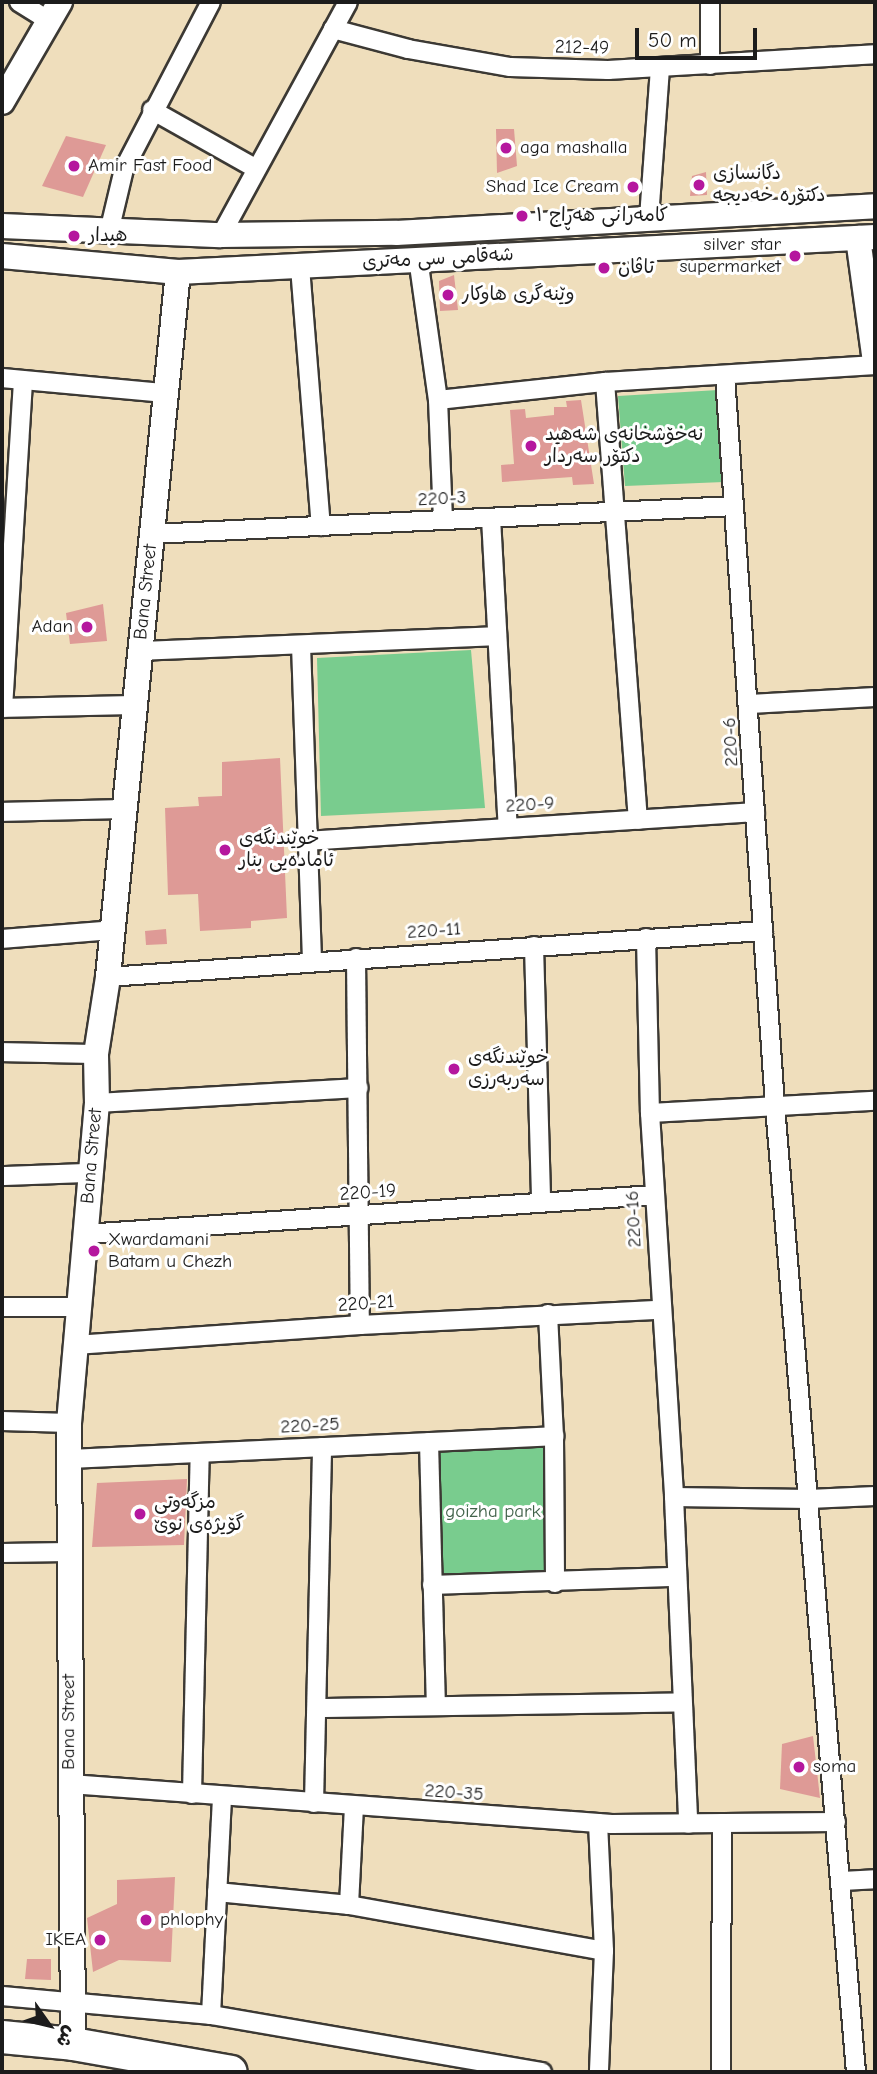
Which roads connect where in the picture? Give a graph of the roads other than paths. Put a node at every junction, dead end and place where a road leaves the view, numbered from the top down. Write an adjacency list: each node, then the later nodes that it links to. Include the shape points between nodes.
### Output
1 (19, 2): 5 (street)
2 (211, 2): 11 (street)
3 (348, 2): 6 (street)
4 (710, 2): 8 (street)
5 (55, 11): 10 (street)
6 (333, 29): 9 (street, 212-49, via 408,49 510,67); 12 (street)
7 (875, 54): 8 (street, 212-49)
8 (710, 65): 9 (street, 212-49)
9 (660, 68): 14 (street)
10 (2, 102)
11 (152, 110): 12 (street); 17 (street, via 124,169)
12 (255, 168): 19 (street)
13 (875, 206): 14 (street, شەقامی سی مەتری)
14 (649, 218): 18 (street, شەقامی سی مەتری)
15 (2, 226): 16 (street, شەقامی سی مەتری)
16 (65, 230): 17 (street, شەقامی سی مەتری); 23 (street)
17 (109, 232): 19 (street, شەقامی سی مەتری)
18 (396, 233): 19 (street, شەقامی سی مەتری); 22 (street)
19 (221, 235)
20 (867, 237): 22 (street, شەقامی سی مەتری); 26 (street)
21 (2, 256): 23 (street, شەقامی سی مەتری)
22 (409, 259): 24 (street, شەقامی سی مەتری); 32 (street)
23 (61, 261): 25 (street, شەقامی سی مەتری)
24 (300, 267): 25 (street, شەقامی سی مەتری); 37 (street)
25 (178, 272): 31 (street, Bana Street)
26 (875, 363): 27 (street)
27 (725, 376): 30 (street); 33 (street, 220-6)
28 (2, 378): 29 (street)
29 (23, 381): 31 (street); 45 (street)
30 (605, 382): 32 (street); 34 (street)
31 (164, 393): 38 (street, Bana Street)
32 (438, 400): 36 (street)
33 (734, 506): 34 (street, 220-3); 43 (street, 220-6)
34 (614, 512): 35 (street, 220-3); 49 (street)
35 (491, 518): 36 (street, 220-3); 39 (street)
36 (443, 520): 37 (street, 220-3)
37 (321, 526): 38 (street, 220-3)
38 (152, 534): 41 (street, Bana Street)
39 (497, 636): 40 (street); 50 (street)
40 (300, 645): 41 (street); 51 (street)
41 (140, 651): 44 (street, Bana Street)
42 (875, 697): 43 (street)
43 (750, 704): 48 (street, 220-6)
44 (135, 705): 45 (street); 46 (street, Bana Street)
45 (3, 708)
46 (125, 808): 47 (street); 52 (street, Bana Street)
47 (2, 812)
48 (755, 812): 49 (street, 220-9); 53 (street, 220-6)
49 (638, 820): 50 (street, 220-9)
50 (508, 828): 51 (street, 220-9)
51 (307, 841): 58 (street)
52 (113, 930): 55 (street); 59 (street, Bana Street)
53 (763, 930): 54 (street, 220-11); 65 (street, 220-6)
54 (646, 938): 56 (street, 220-11); 66 (street, 220-16)
55 (2, 939)
56 (534, 946): 57 (street, 220-11); 70 (street)
57 (356, 958): 58 (street, 220-11); 62 (street)
58 (312, 961): 59 (street, 220-11)
59 (108, 977): 61 (street, Bana Street)
60 (2, 1052): 61 (street)
61 (96, 1054): 64 (street, Bana Street)
62 (359, 1088): 64 (street); 71 (street)
63 (875, 1101): 65 (street)
64 (97, 1103): 67 (street, Bana Street)
65 (775, 1106): 66 (street); 88 (street, 220-6)
66 (649, 1113): 69 (street, 220-16)
67 (90, 1173): 68 (street); 72 (street, Bana Street)
68 (2, 1177)
69 (654, 1195): 70 (street, 220-19); 75 (street, 220-16)
70 (541, 1203): 71 (street, 220-19)
71 (361, 1215): 72 (street, 220-19); 77 (street)
72 (85, 1234): 74 (street, Bana Street)
73 (2, 1307): 74 (street)
74 (78, 1307): 78 (street, Bana Street)
75 (660, 1310): 76 (street, 220-21); 87 (street, 220-16)
76 (548, 1314): 77 (street, 220-21); 81 (street)
77 (360, 1325): 78 (street, 220-21)
78 (75, 1345): 80 (street, Bana Street)
79 (2, 1421): 80 (street)
80 (69, 1423): 85 (street, Bana Street)
81 (554, 1436): 82 (street, 220-25); 92 (street)
82 (429, 1442): 83 (street, 220-25); 93 (street)
83 (322, 1447): 84 (street, 220-25); 96 (street)
84 (200, 1453): 85 (street, 220-25); 98 (street)
85 (68, 1459): 89 (street, Bana Street)
86 (875, 1496): 88 (street)
87 (674, 1497): 88 (street); 91 (street, 220-16)
88 (809, 1499): 102 (street, 220-6)
89 (68, 1552): 90 (street); 97 (street, Bana Street)
90 (2, 1553)
91 (676, 1577): 92 (street); 94 (street, 220-16)
92 (555, 1583): 93 (street)
93 (432, 1585): 95 (street)
94 (682, 1702): 95 (street); 105 (street, 220-16)
95 (436, 1704): 96 (street)
96 (318, 1709): 100 (street)
97 (70, 1784): 98 (street, 220-35); 112 (street, Bana Street)
98 (192, 1794): 99 (street, 220-35)
99 (222, 1796): 100 (street, 220-35); 108 (street)
100 (314, 1803): 101 (street, 220-35)
101 (354, 1806): 104 (street, 220-35); 109 (street)
102 (836, 1822): 103 (street, 220-35); 107 (street, 220-6)
103 (722, 1823): 105 (street, 220-35); 119 (street)
104 (598, 1824): 105 (street, 220-35); 110 (street)
105 (688, 1824)
106 (875, 1879): 107 (street)
107 (842, 1881): 120 (street, 220-6)
108 (217, 1892): 109 (street); 113 (street)
109 (349, 1905): 110 (street)
110 (604, 1951): 118 (street)
111 (2, 1996): 112 (street)
112 (73, 2003): 113 (street); 115 (street, Bana Street)
113 (211, 2015): 117 (street)
114 (2, 2037): 115 (highway)
115 (73, 2045): 116 (highway)
116 (231, 2072)
117 (542, 2072)
118 (599, 2072)
119 (721, 2072)
120 (856, 2072)

